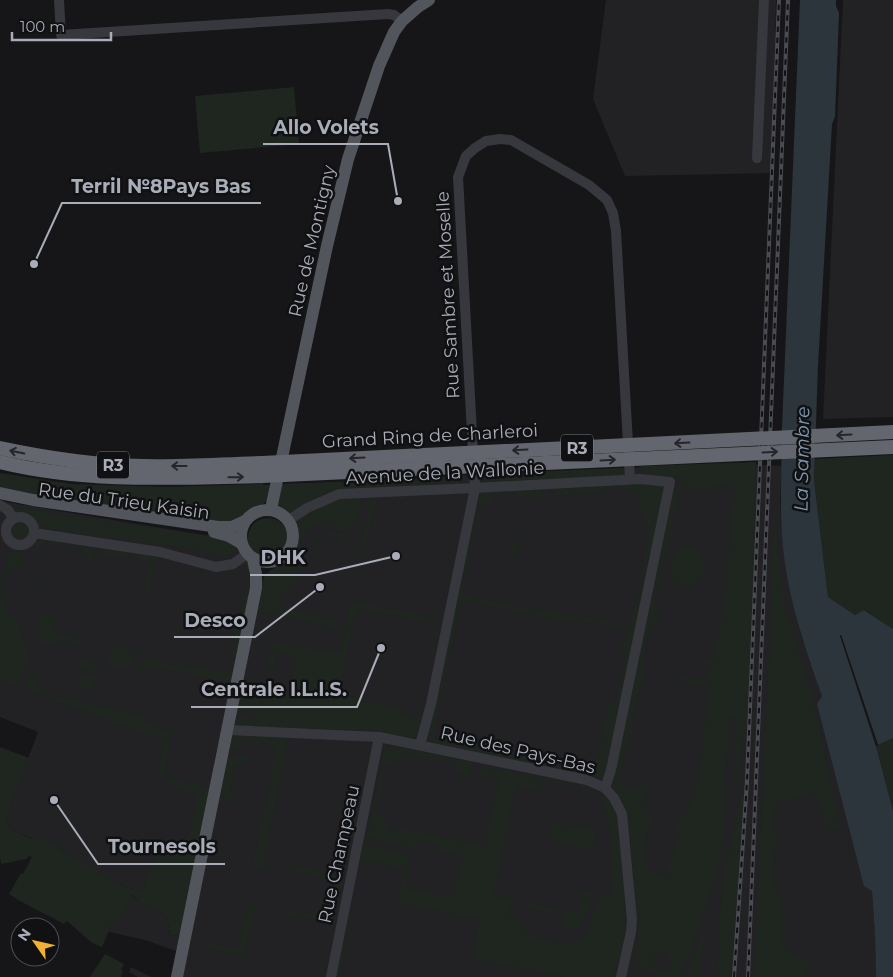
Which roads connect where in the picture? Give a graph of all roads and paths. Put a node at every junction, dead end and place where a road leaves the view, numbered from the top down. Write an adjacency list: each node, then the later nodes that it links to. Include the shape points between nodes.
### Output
1 (59, 0): 4 (street, via 61,35 388,14)
2 (430, 0): 4 (main road, Rue de Montigny)
3 (764, 0): 5 (street)
4 (402, 21): 16 (main road, Rue de Montigny, via 386,48 348,160)
5 (757, 158)
6 (893, 432): 10 (highway, Grand Ring de Charleroi / R3, one-way to 10, bridge)
7 (893, 446): 10 (highway, Grand Ring de Charleroi / R3, one-way to 7, bridge)
8 (0, 448): 10 (highway, Grand Ring de Charleroi / R3, one-way to 8, via 103,464)
9 (0, 462): 10 (highway, Grand Ring de Charleroi / R3, one-way to 10, via 54,473 100,476 191,478)
10 (262, 470)
11 (630, 480): 12 (street, Avenue de la Wallonie); 12 (street, Rue Sambre et Moselle, via 613,213 607,200 589,185 511,140 500,138 486,141 466,156 458,177); 27 (street, Avenue de la Wallonie, via 670,482)
12 (475, 488): 17 (street, Avenue de la Wallonie, via 339,494); 26 (street, Rue Sambre et Moselle)
13 (0, 493): 18 (main road, Rue du Trieu Kaisin, via 218,528 232,527)
14 (0, 499): 21 (main road, Rue du Trieu Kaisin, via 217,533 229,536)
15 (0, 505): 19 (street, via 8,510)
16 (271, 509): 17 (main road); 18 (main road, via 252,514)
17 (289, 520): 22 (main road, via 292,546 284,556)
18 (245, 521): 21 (main road, via 241,532)
19 (6, 522): 20 (street, via 24,517 33,524); 20 (street, via 6,536 17,546 27,544)
20 (34, 533): 21 (street, via 217,560)
21 (246, 551): 22 (main road, via 262,562); 23 (main road, via 256,574)
22 (272, 562): 23 (main road)
23 (256, 588): 24 (main road)
24 (228, 730): 25 (street, Rue des Pays-Bas); 28 (main road)
25 (379, 737): 26 (street, Rue des Pays-Bas); 29 (street, Rue Champeau)
26 (420, 745): 27 (street, Rue des Pays-Bas, via 587,780)
27 (605, 788): 30 (street, Rue des Pays-Bas, via 622,814 632,920)
28 (177, 977)
29 (331, 977)
30 (620, 977)

